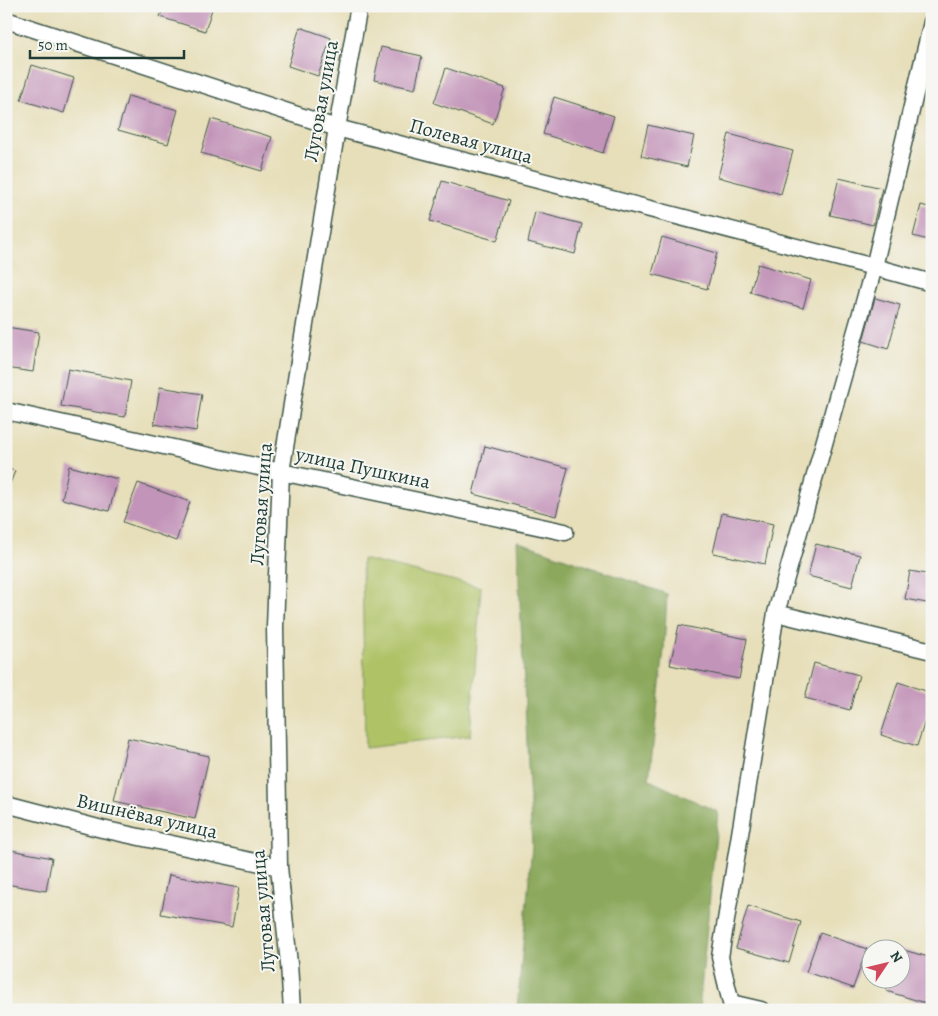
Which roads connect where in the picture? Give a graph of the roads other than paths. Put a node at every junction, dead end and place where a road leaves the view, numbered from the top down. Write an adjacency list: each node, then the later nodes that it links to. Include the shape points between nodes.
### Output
1 (359, 6): 4 (street, Луговая улица)
2 (6, 20): 4 (street, Полевая улица)
3 (932, 22): 5 (street)
4 (337, 128): 5 (street, Полевая улица); 8 (street, Луговая улица)
5 (874, 267): 6 (street, Полевая улица); 10 (street)
6 (932, 283)
7 (6, 411): 8 (street, улица Пушкина)
8 (281, 472): 9 (street, улица Пушкина); 13 (street, Луговая улица, via 275,627)
9 (565, 532)
10 (776, 613): 11 (street); 15 (street, via 720,957 731,1003)
11 (932, 651)
12 (6, 804): 13 (street, Вишнёвая улица, via 102,829)
13 (280, 867): 14 (street, Луговая улица)
14 (292, 1010)
15 (761, 1010)

